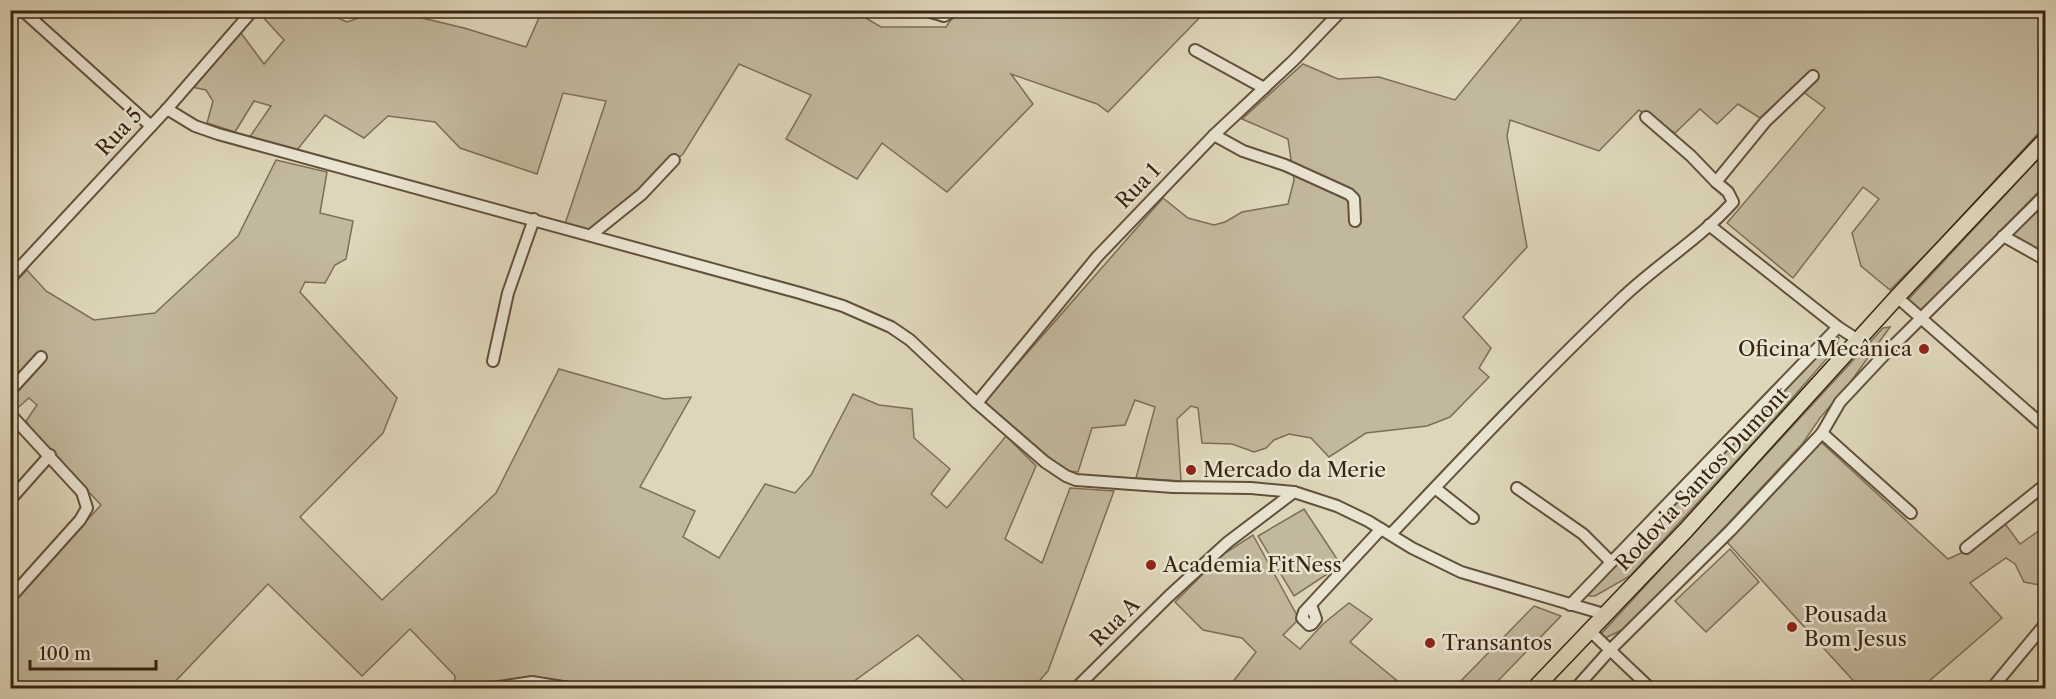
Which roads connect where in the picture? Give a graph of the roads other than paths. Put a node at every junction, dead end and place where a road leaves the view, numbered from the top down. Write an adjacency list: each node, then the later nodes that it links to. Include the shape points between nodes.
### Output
1 (22, 10): 11 (street)
2 (253, 10): 9 (street, Rua 5)
3 (924, 10): 4 (street, via 944,16)
4 (956, 10)
5 (1342, 10): 8 (street, Rua 1)
6 (1196, 50): 8 (street)
7 (1813, 76): 15 (street, via 1765,122)
8 (1264, 88): 12 (street, Rua 1)
9 (166, 109): 11 (street, Rua 5); 17 (street, via 218,134)
10 (1646, 117): 15 (street)
11 (151, 126): 23 (street, Rua 5)
12 (1214, 135): 18 (street, via 1243,151 1349,194 1354,199); 31 (street, Rua 1, via 1097,257)
13 (2046, 139): 24 (highway, Rodovia Santos Dumont)
14 (674, 160): 20 (street, via 642,194)
15 (1716, 182): 19 (street, via 1733,201)
16 (2046, 194): 21 (street)
17 (534, 219): 20 (street); 29 (street, via 508,293)
18 (1355, 221)
19 (1709, 225): 26 (street); 37 (street, via 1622,298)
20 (591, 236): 31 (street, via 871,316 910,340)
21 (2003, 236): 22 (street); 25 (street)
22 (2046, 260)
23 (10, 278)
24 (1897, 297): 25 (street); 27 (highway, Rodovia Santos Dumont)
25 (1920, 318): 33 (street); 34 (street, via 1840,402)
26 (1838, 327): 27 (street); 45 (street)
27 (1858, 340): 49 (highway, Rodovia Santos Dumont, via 1686,530)
28 (41, 357): 30 (street)
29 (493, 362)
30 (10, 391)
31 (977, 403): 39 (street, via 1052,467 1076,480)
32 (10, 414): 35 (street)
33 (2046, 428)
34 (1822, 433): 41 (street); 52 (street)
35 (50, 455): 40 (street); 46 (street, via 82,492 87,508 81,520)
36 (2046, 484): 44 (street)
37 (1435, 488): 42 (street); 43 (street)
38 (1517, 488): 45 (street, via 1583,534)
39 (1294, 492): 43 (street, via 1337,506); 55 (street, Rua A, via 1211,557)
40 (10, 500)
41 (1911, 513)
42 (1473, 518)
43 (1386, 532): 47 (street); 48 (street, via 1461,572)
44 (1966, 548)
45 (1611, 562): 48 (street)
46 (10, 598)
47 (1311, 605)
48 (1570, 605): 49 (street)
49 (1604, 614): 51 (highway, Rodovia Santos Dumont)
50 (2046, 623): 59 (street)
51 (1589, 630): 52 (street); 56 (highway, Rodovia Santos Dumont)
52 (1611, 650): 57 (street); 58 (street)
53 (492, 688): 54 (street, via 532,682)
54 (569, 688)
55 (1076, 688)
56 (1535, 688)
57 (1576, 688)
58 (1650, 688)
59 (1992, 688)

